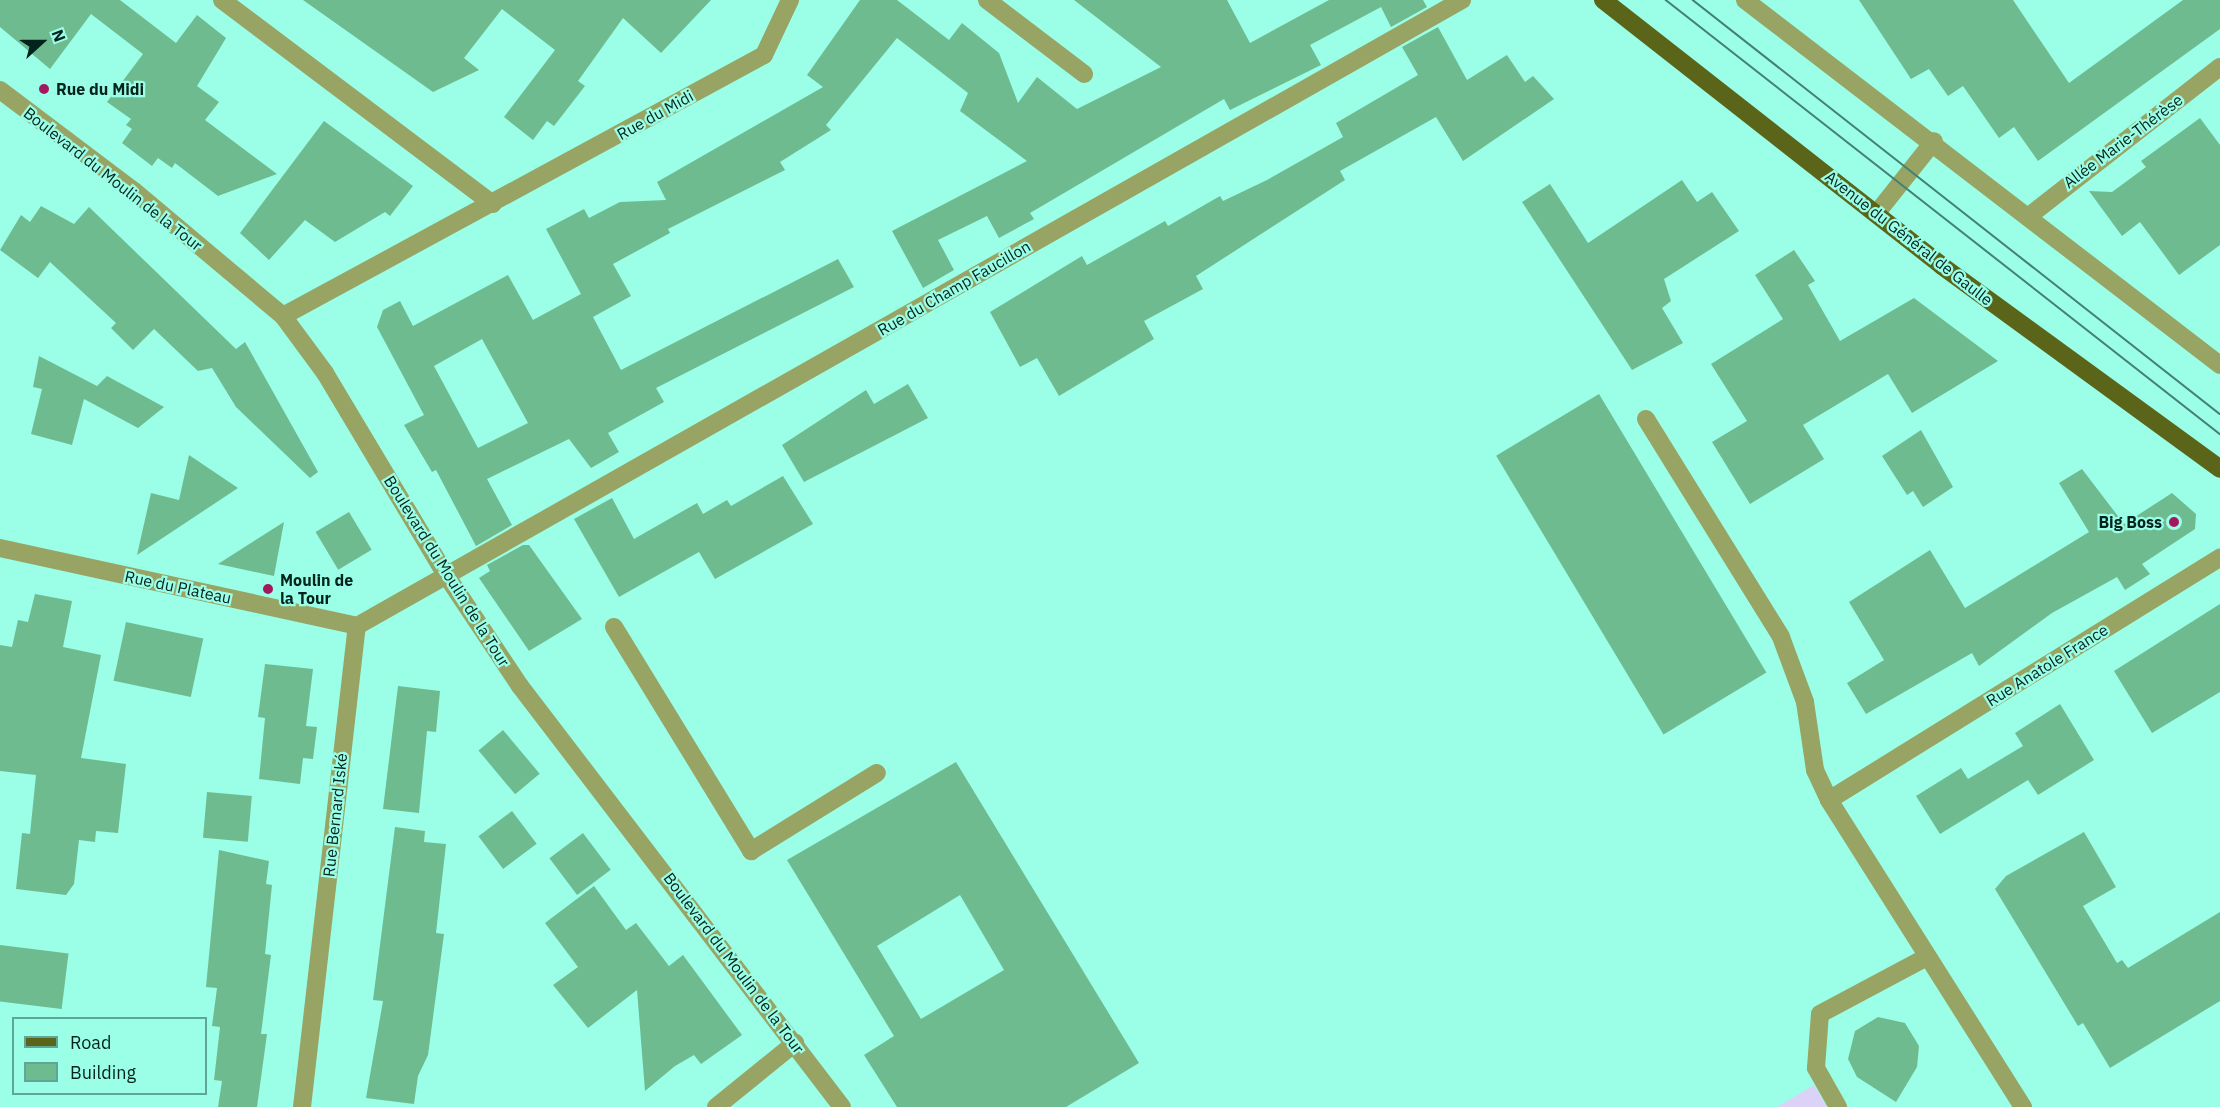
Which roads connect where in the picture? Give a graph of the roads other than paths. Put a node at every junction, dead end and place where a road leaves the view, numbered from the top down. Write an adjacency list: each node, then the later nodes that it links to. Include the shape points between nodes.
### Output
1 (222, 0): 11 (street)
2 (790, 0): 11 (street, Rue du Midi, via 764,55)
3 (987, 0): 8 (street)
4 (1462, 0): 20 (street, Rue du Champ Faucillon)
5 (1603, 0): 12 (main road, Avenue du Général de Gaulle)
6 (1745, 0): 10 (street)
7 (2220, 67): 13 (street, Allée Marie-Thérèse)
8 (1084, 74)
9 (0, 90): 14 (street, Boulevard du Moulin de la Tour, via 134,191)
10 (1934, 141): 12 (street); 13 (street)
11 (493, 204): 14 (street, Rue du Midi)
12 (1876, 214): 17 (main road, Avenue du Général de Gaulle)
13 (2029, 216): 15 (street)
14 (283, 316): 20 (street, Boulevard du Moulin de la Tour, via 325,373)
15 (2220, 365)
16 (1646, 419): 24 (street, via 1782,637 1804,702 1815,770)
17 (2220, 469)
18 (0, 548): 21 (street, Rue du Plateau)
19 (2220, 558): 24 (street, Rue Anatole France)
20 (446, 575): 21 (street); 26 (street, Boulevard du Moulin de la Tour, via 520,686)
21 (357, 626): 27 (street, Rue Bernard Iské)
22 (614, 627): 23 (street, via 751,851)
23 (877, 773)
24 (1828, 800): 25 (street)
25 (1925, 958): 30 (street, via 1820,1014 1816,1068); 31 (street)
26 (795, 1043): 28 (street); 29 (street, Boulevard du Moulin de la Tour)
27 (302, 1107)
28 (716, 1107)
29 (842, 1107)
30 (1838, 1107)
31 (2024, 1107)

